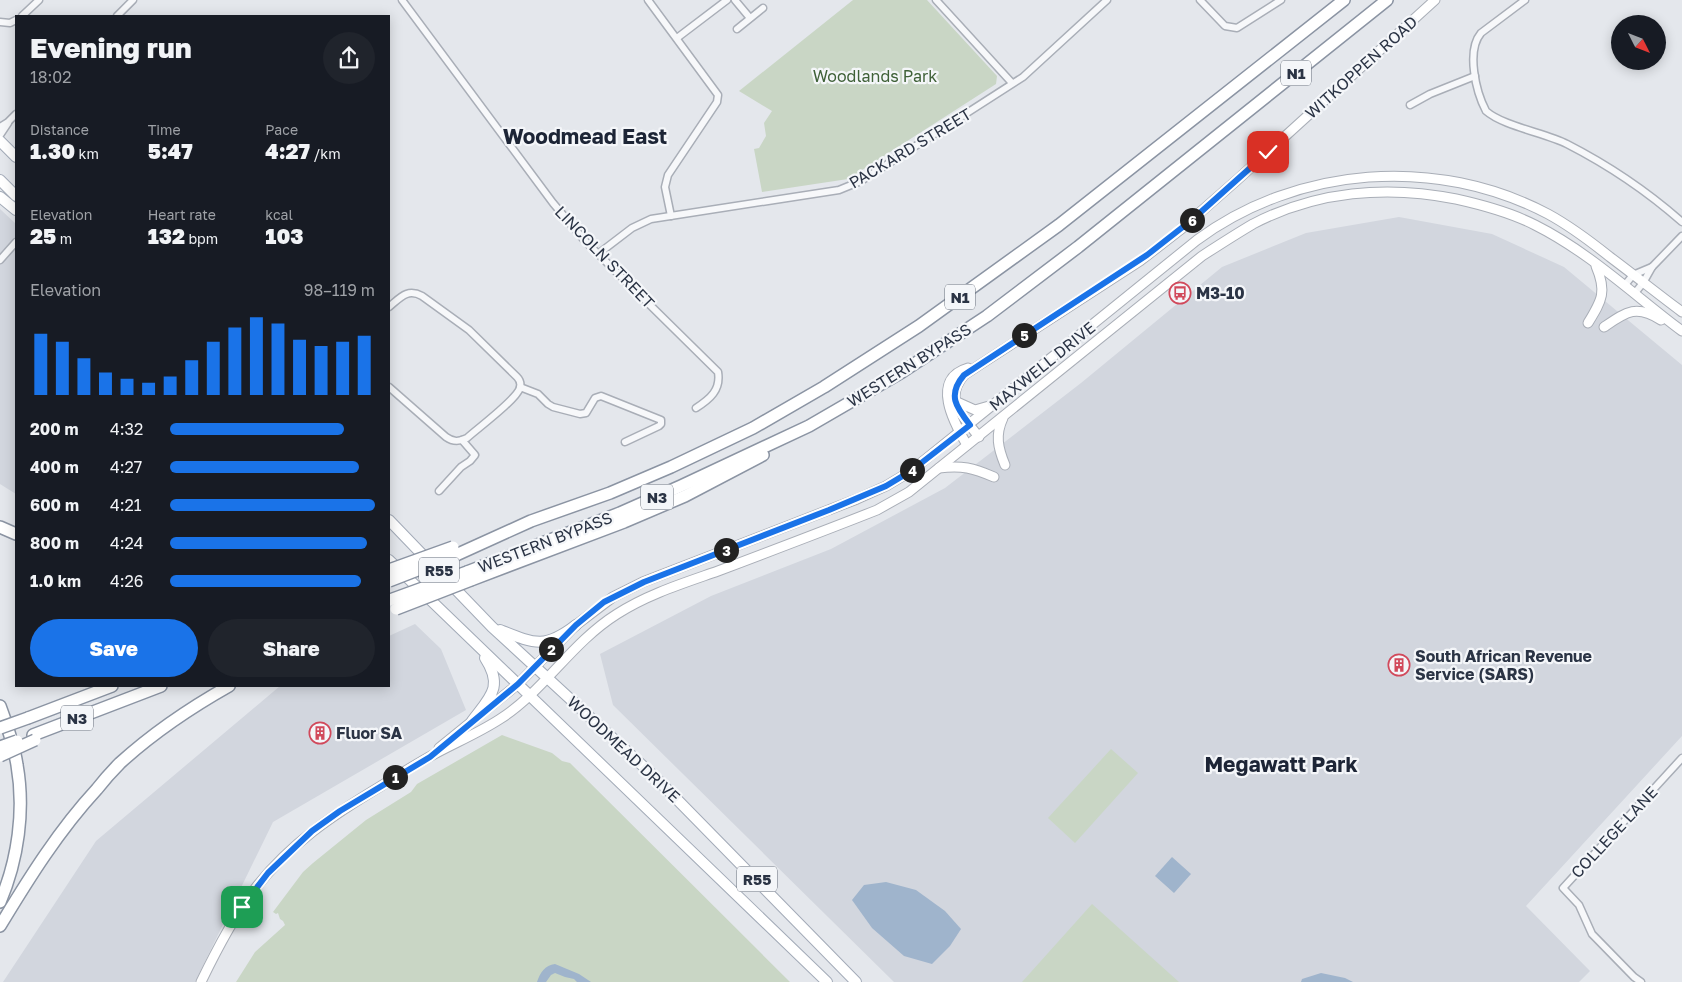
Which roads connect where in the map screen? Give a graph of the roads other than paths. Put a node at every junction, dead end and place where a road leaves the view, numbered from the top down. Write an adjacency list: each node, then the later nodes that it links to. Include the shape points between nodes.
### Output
1 (39, 0): 16 (street)
2 (133, 0): 17 (street)
3 (402, 0): 40 (street, LINCOLN STREET, via 553,203)
4 (648, 0): 22 (street)
5 (727, 0): 22 (street)
6 (735, 0): 18 (street)
7 (936, 0): 24 (street)
8 (1107, 0): 24 (street, PACKARD STREET)
9 (1200, 0): 10 (street, via 1225,26 1240,28)
10 (1281, 0)
11 (1344, 0): 78 (highway, WESTERN BYPASS / N1, via 1059,225 911,331 824,387 753,428 672,466 610,493)
12 (1387, 0): 63 (highway, WESTERN BYPASS / N1, via 987,316 902,372)
13 (1435, 0): 55 (main road, WITKOPPEN ROAD, via 1167,241)
14 (1525, 0): 23 (street, via 1476,39 1473,52)
15 (763, 8): 18 (street)
16 (23, 15)
17 (118, 15)
18 (750, 18): 21 (street)
19 (15, 20): 20 (street)
20 (0, 22)
21 (737, 29)
22 (677, 38): 36 (street, via 718,94 717,102 668,175 665,188)
23 (1475, 76): 25 (street); 37 (street, via 1484,106 1490,114 1582,152 1628,180)
24 (1012, 84): 36 (street, PACKARD STREET, via 851,186)
25 (1410, 104)
26 (15, 115): 27 (street)
27 (8, 122): 28 (street); 29 (street)
28 (0, 127)
29 (0, 135)
30 (0, 141): 31 (main road)
31 (15, 155)
32 (0, 180): 33 (main road)
33 (15, 195)
34 (0, 197): 35 (main road)
35 (15, 209)
36 (671, 216): 40 (street, PACKARD STREET, via 643,222)
37 (1682, 222)
38 (1682, 236): 43 (street)
39 (15, 243): 41 (street)
40 (598, 254): 60 (street, LINCOLN STREET, via 718,372 715,394)
41 (1, 258)
42 (1594, 263): 46 (main road, MAXWELL DRIVE); 49 (main road, MAXWELL DRIVE, via 1534,224 1489,207 1416,192 1354,193 1318,200 1255,224 1202,256); 52 (main road, via 1603,291)
43 (1652, 267): 44 (street); 45 (street)
44 (1633, 275): 45 (main road, MAXWELL DRIVE); 46 (street); 47 (main road, MAXWELL DRIVE, via 1576,230 1522,201 1457,182 1386,176 1330,182 1286,193 1255,206 1213,229)
45 (1644, 283): 48 (street); 51 (main road, MAXWELL DRIVE)
46 (1624, 286): 48 (main road, MAXWELL DRIVE)
47 (1133, 292): 49 (main road); 59 (main road, MAXWELL DRIVE)
48 (1634, 294): 54 (main road, MAXWELL DRIVE)
49 (1143, 304): 61 (main road, MAXWELL DRIVE)
50 (390, 306): 56 (street, via 406,293 422,296 475,335 516,375)
51 (1682, 312)
52 (1588, 323)
53 (1604, 327): 54 (main road, via 1626,313 1638,310)
54 (1679, 329)
55 (976, 367): 58 (main road, WITKOPPEN ROAD, via 960,380 954,391); 64 (main road, WITKOPPEN ROAD, via 958,373 948,387 948,402)
56 (520, 387): 66 (street, via 514,397); 67 (street, via 538,394 553,407 580,414 586,413 595,398 601,396 661,420 659,426)
57 (390, 388): 66 (street, via 446,437)
58 (955, 401): 59 (main road, via 977,410); 62 (main road)
59 (997, 403): 62 (main road, MAXWELL DRIVE)
60 (696, 408)
61 (1004, 416): 65 (main road, MAXWELL DRIVE); 69 (main road, via 997,442)
62 (970, 425): 64 (main road, MAXWELL DRIVE); 65 (main road)
63 (809, 426): 82 (highway, WESTERN BYPASS / N3, bridge, via 620,513)
64 (960, 433): 68 (main road, WITKOPPEN ROAD); 83 (main road, MAXWELL DRIVE, via 886,486 639,584 604,602)
65 (979, 436): 68 (main road, MAXWELL DRIVE)
66 (460, 441): 72 (street, via 475,455)
67 (625, 442)
68 (967, 445): 70 (main road, MAXWELL DRIVE)
69 (1005, 465)
70 (939, 468): 71 (main road, via 962,466); 87 (main road, MAXWELL DRIVE, via 909,492 877,510 660,592 624,610 582,641)
71 (994, 476)
72 (439, 492)
73 (390, 521): 84 (main road, WOODMEAD DRIVE / R55)
74 (0, 527): 76 (highway)
75 (0, 534): 77 (highway)
76 (15, 534)
77 (15, 540)
78 (454, 551): 80 (highway, bridge); 81 (highway, WESTERN BYPASS, bridge)
79 (390, 561): 85 (main road, WOODMEAD DRIVE / R55)
80 (390, 570)
81 (390, 581)
82 (391, 605)
83 (576, 625): 84 (main road, via 557,638 539,642 524,640); 86 (main road, MAXWELL DRIVE)
84 (492, 627): 86 (main road, WOODMEAD DRIVE / R55)
85 (474, 643): 88 (main road, WOODMEAD DRIVE / R55); 94 (main road, via 491,669 495,682 491,694)
86 (535, 665): 87 (main road, WOODMEAD DRIVE / R55); 88 (main road, MAXWELL DRIVE)
87 (547, 677): 92 (main road, MAXWELL DRIVE); 106 (main road, WOODMEAD DRIVE / R55, via 656,778)
88 (518, 684): 92 (main road, WOODMEAD DRIVE / R55); 94 (main road, MAXWELL DRIVE)
89 (109, 687): 95 (highway, N3, bridge)
90 (158, 687): 96 (highway, N3)
91 (227, 687): 102 (highway, via 150,738 119,764 52,844)
92 (529, 695): 99 (main road, MAXWELL DRIVE, via 501,718); 105 (main road, WOODMEAD DRIVE / R55)
93 (0, 706): 101 (highway, via 17,765 20,801 19,831)
94 (472, 721): 99 (main road, MAXWELL DRIVE)
95 (0, 728)
96 (34, 737): 97 (highway, N3, bridge); 98 (highway, bridge)
97 (0, 747)
98 (0, 756)
99 (430, 757): 104 (main road, MAXWELL DRIVE, via 340,811 294,846 242,907)
100 (1682, 758): 103 (street, COLLEGE LANE, via 1563,888 1579,905 1592,934)
101 (0, 902)
102 (0, 926)
103 (1635, 980): 107 (street, COLLEGE LANE)
104 (201, 981)
105 (827, 982)
106 (856, 982)
107 (1641, 982)

